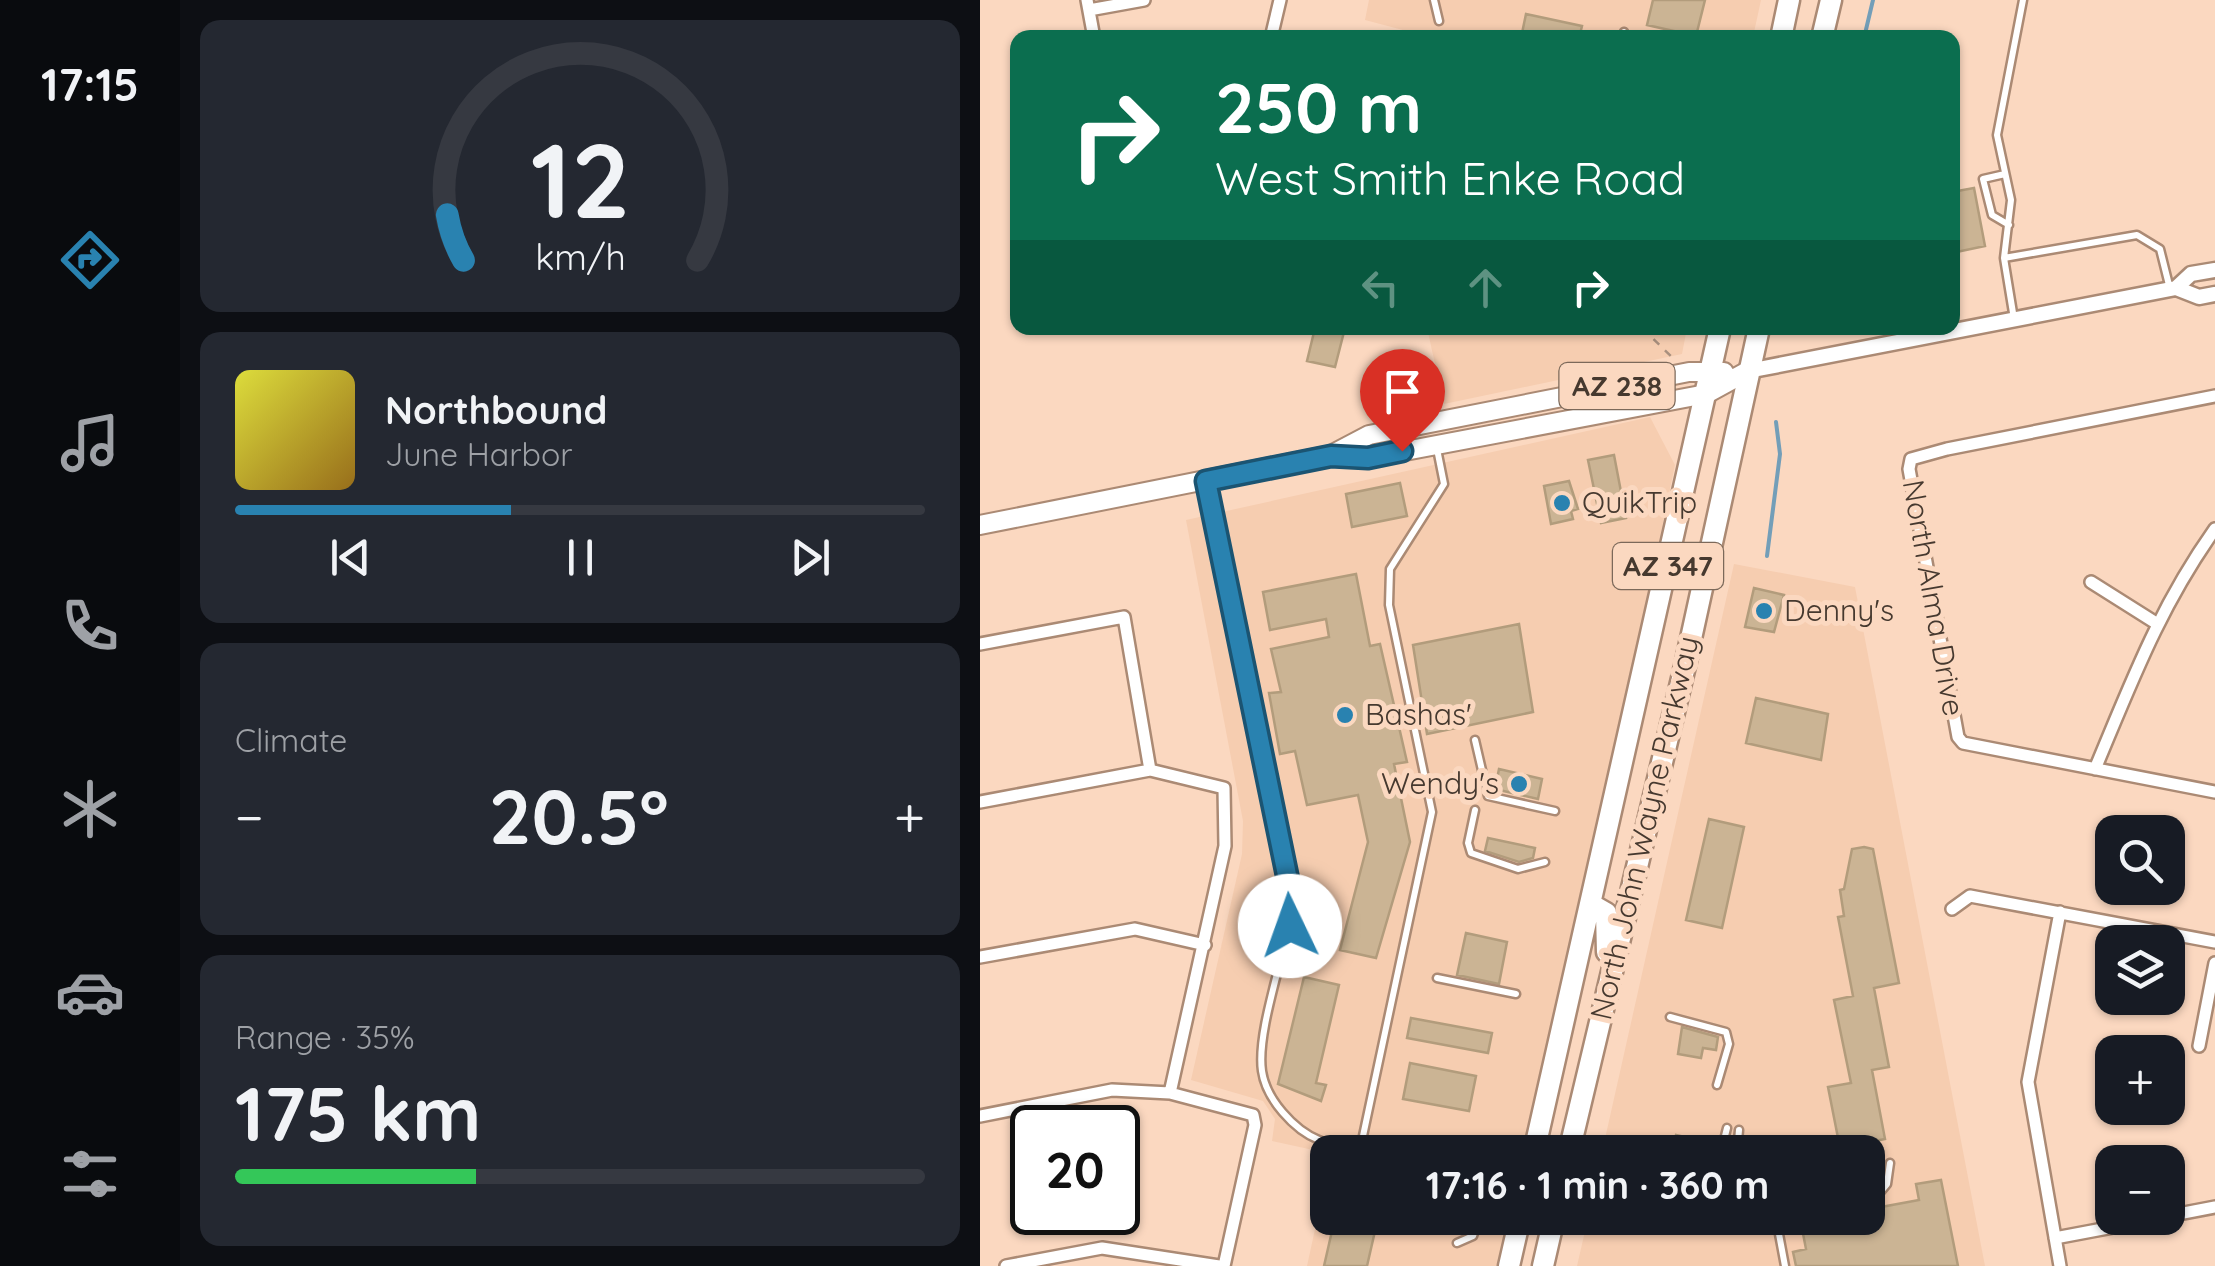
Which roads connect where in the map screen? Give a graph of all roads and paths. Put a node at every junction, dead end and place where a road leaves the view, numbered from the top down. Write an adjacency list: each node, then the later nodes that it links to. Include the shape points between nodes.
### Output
1 (1144, 0): 7 (street)
2 (1280, 0): 10 (street)
3 (1434, 0): 8 (lane)
4 (1789, 0): 11 (highway)
5 (1831, 0): 12 (highway)
6 (2023, 0): 13 (lane, via 1997,135)
7 (1088, 5): 9 (street)
8 (1439, 21)
9 (1093, 30)
10 (1273, 30)
11 (1783, 30)
12 (1824, 30)
13 (2005, 174): 14 (lane); 14 (lane, via 1983,179 1992,215)
14 (2009, 224): 15 (lane)
15 (2004, 258): 17 (lane, via 2137,235 2160,249); 19 (lane)
16 (2215, 270): 17 (street, via 2192,274)
17 (2173, 288): 18 (street, via 2199,297); 19 (street)
18 (2215, 294)
19 (2014, 320): 20 (street)
20 (1960, 331)
21 (1649, 335): 25 (path, via 1677,364)
22 (1718, 335): 26 (highway, AZ 347)
23 (1757, 335): 27 (highway, North John Wayne Parkway / AZ 347)
24 (1937, 335): 27 (street)
25 (1686, 360)
26 (1710, 372): 27 (main road, AZ 238); 28 (highway, AZ 347); 30 (main road, AZ 238)
27 (1748, 372): 28 (main road, AZ 238); 55 (highway, North John Wayne Parkway / AZ 347)
28 (1706, 394): 31 (main road, AZ 238); 47 (highway, AZ 347)
29 (2215, 396): 40 (street, North Alma Drive, via 1911,459 1958,738)
30 (1524, 404): 31 (main road, via 1511,417 1446,431); 32 (main road, AZ 238, via 1369,435)
31 (1436, 444): 32 (main road, AZ 238, via 1368,458); 65 (lane, via 1444,484 1390,569 1389,606 1432,812)
32 (1331, 456): 33 (main road, AZ 238)
33 (1206, 481): 34 (main road, AZ 238); 64 (lane, via 1293,904 1261,1070 1290,1121)
34 (980, 525)
35 (2215, 529): 37 (street)
36 (2090, 582): 37 (street)
37 (2156, 623): 40 (street)
38 (980, 644): 41 (street, via 1124,617)
39 (1475, 740): 45 (lane, via 1488,796)
40 (2095, 769): 42 (street)
41 (1150, 770): 43 (street); 51 (street, via 1224,788 1225,846)
42 (2215, 792)
43 (980, 802)
44 (1475, 810): 46 (lane, via 1471,853 1518,869)
45 (1555, 811)
46 (1544, 862)
47 (1592, 905): 55 (highway, via 1607,917); 66 (highway, AZ 347)
48 (1952, 909): 49 (street, via 1970,896)
49 (2060, 912): 50 (street); 79 (street, via 2028,1082)
50 (2215, 942)
51 (1205, 945): 52 (street, via 1135,929); 60 (street)
52 (980, 957)
53 (2215, 963): 58 (street)
54 (1437, 978): 56 (lane)
55 (1606, 989): 67 (highway, North John Wayne Parkway / AZ 347)
56 (1516, 994)
57 (1670, 1016): 59 (lane, via 1726,1032)
58 (2199, 1046)
59 (1717, 1086)
60 (1170, 1093): 61 (street, via 1112,1090); 82 (street, via 1247,1112 1255,1126)
61 (980, 1116)
62 (1727, 1128): 68 (lane)
63 (1739, 1130): 69 (lane)
64 (1311, 1135)
65 (1363, 1135)
66 (1538, 1135)
67 (1573, 1135)
68 (1725, 1135)
69 (1739, 1135)
70 (1890, 1163): 71 (lane)
71 (1885, 1186)
72 (2215, 1207): 73 (street)
73 (2185, 1213)
74 (2095, 1230): 79 (street)
75 (1473, 1235): 80 (lane)
76 (1516, 1235): 83 (highway)
77 (1550, 1235): 84 (highway)
78 (1779, 1235): 85 (lane)
79 (2055, 1238): 86 (street)
80 (1457, 1244)
81 (1006, 1266): 82 (street, via 1102,1248)
82 (1222, 1266)
83 (1509, 1266)
84 (1542, 1266)
85 (1785, 1266)
86 (2060, 1266)

